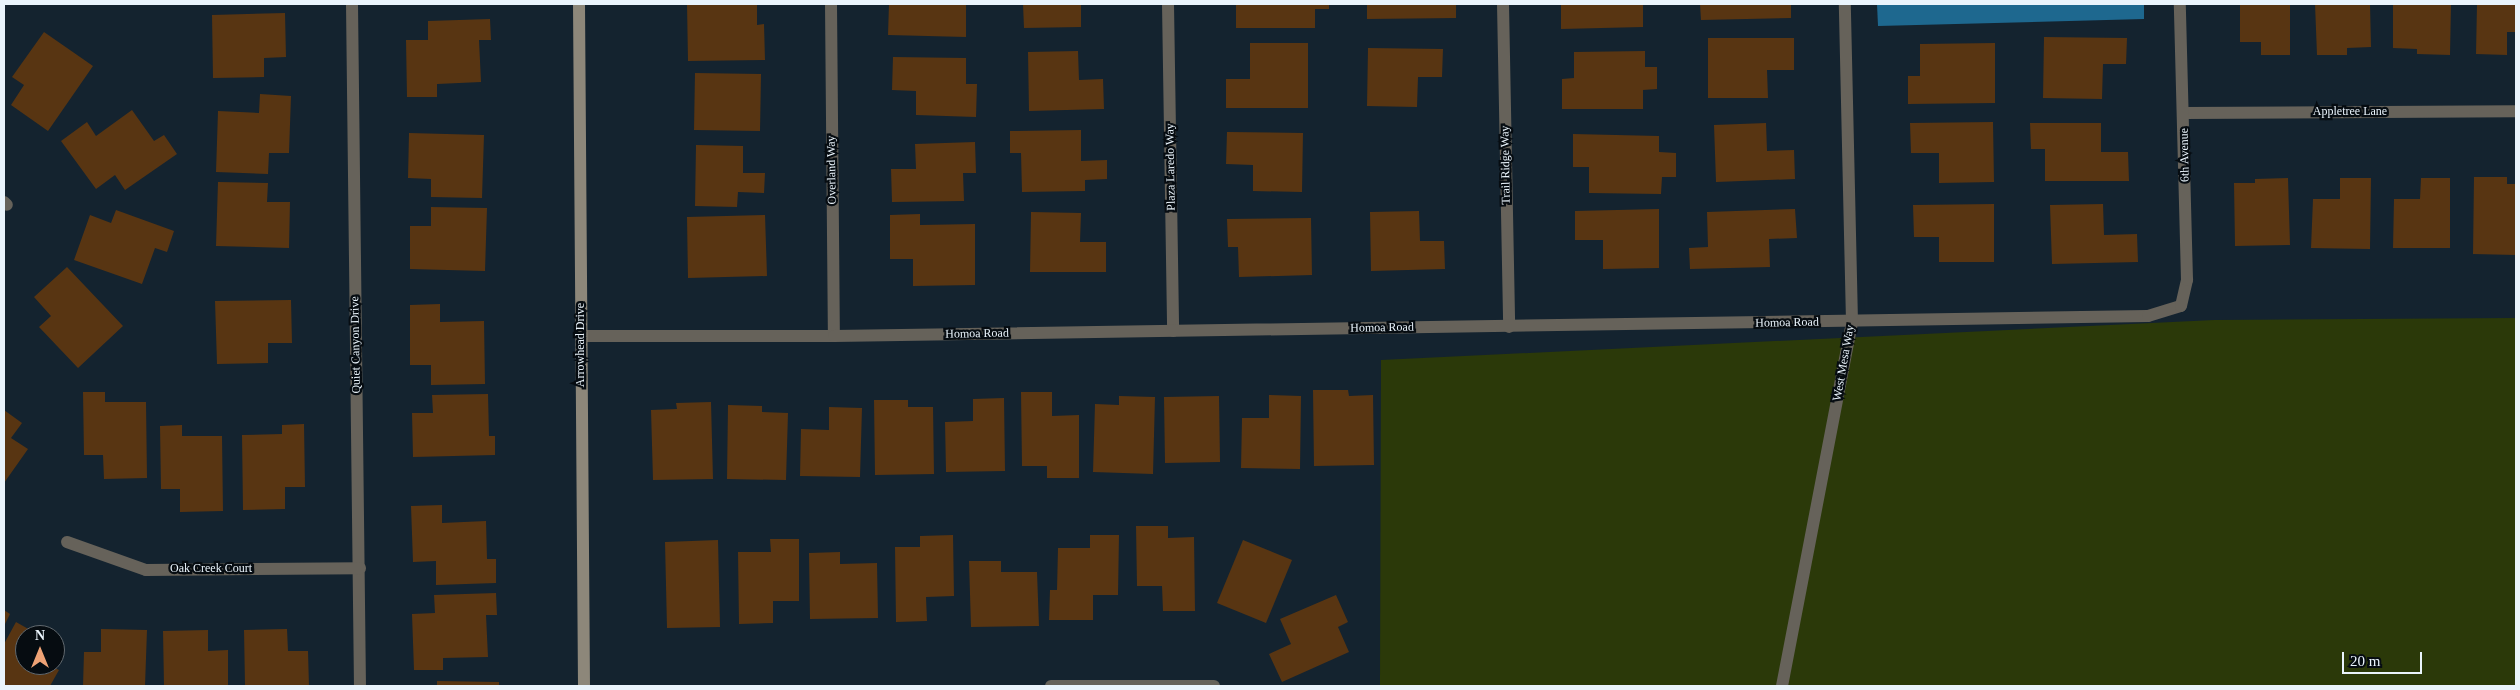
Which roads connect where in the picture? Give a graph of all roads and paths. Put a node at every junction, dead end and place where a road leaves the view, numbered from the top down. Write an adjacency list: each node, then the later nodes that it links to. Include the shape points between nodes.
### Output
1 (352, 4): 17 (street, Quiet Canyon Drive)
2 (579, 4): 14 (main road, Arrowhead Drive)
3 (831, 4): 15 (street, Overland Way)
4 (1168, 4): 13 (street, Plaza Laredo Way)
5 (1503, 4): 12 (street, Trail Ridge Way)
6 (1845, 4): 11 (street, West Mesa Way)
7 (2180, 4): 9 (street, 6th Avenue)
8 (2516, 112): 9 (street, Appletree Lane)
9 (2184, 114): 10 (street, 6th Avenue, via 2187,280)
10 (2181, 306): 11 (street, Homoa Road, via 2148,316)
11 (1852, 322): 12 (street, Homoa Road); 22 (street, West Mesa Way)
12 (1508, 327): 13 (street, Homoa Road)
13 (1173, 331): 15 (street, Homoa Road)
14 (582, 336): 15 (street, Homoa Road); 19 (main road, Arrowhead Drive)
15 (834, 336)
16 (67, 542): 17 (street, Oak Creek Court, via 146,570)
17 (360, 568): 18 (street, Quiet Canyon Drive)
18 (360, 686)
19 (584, 686)
20 (1052, 686): 21 (street)
21 (1214, 686)
22 (1782, 686)

